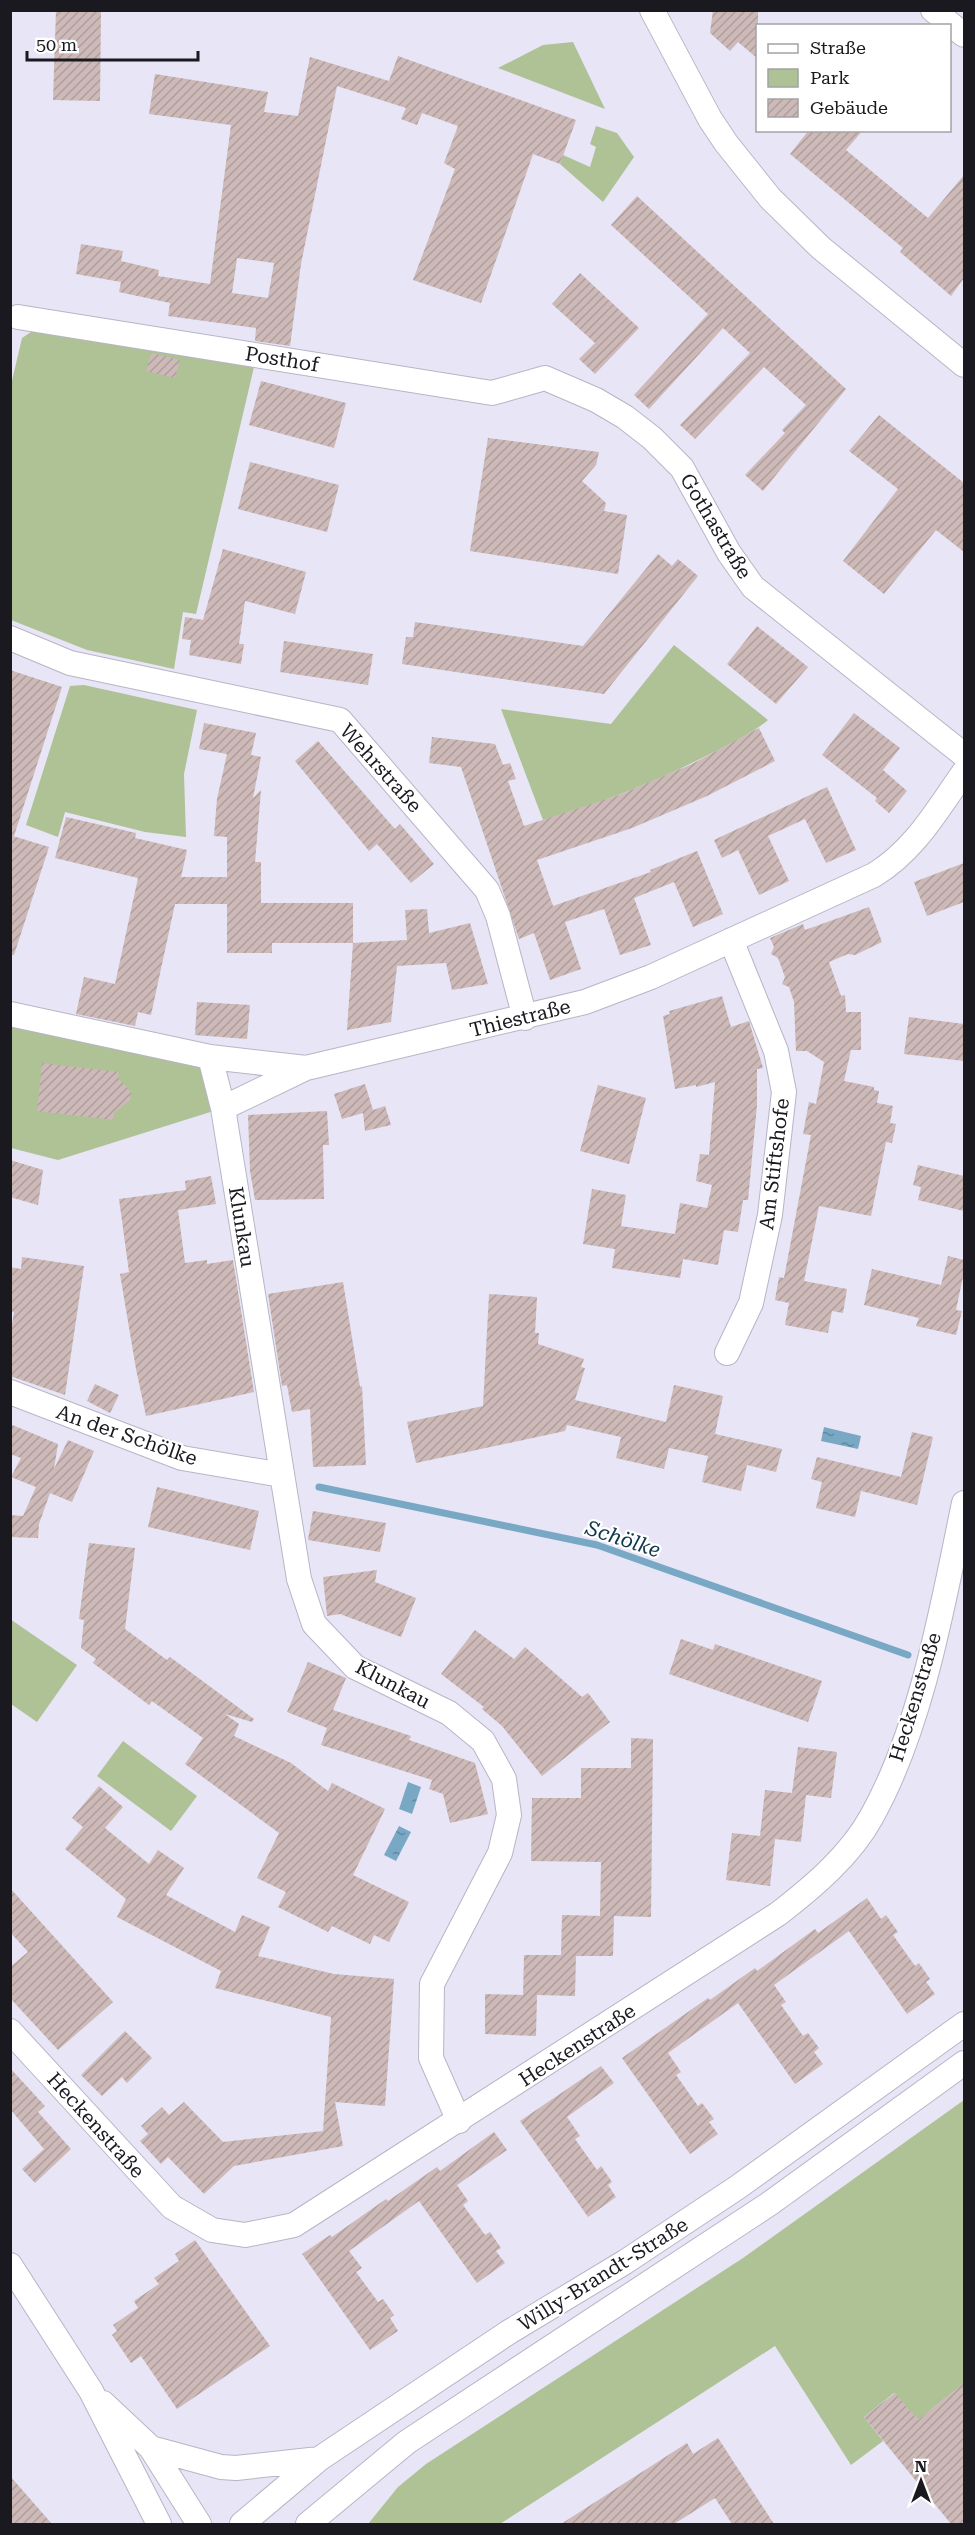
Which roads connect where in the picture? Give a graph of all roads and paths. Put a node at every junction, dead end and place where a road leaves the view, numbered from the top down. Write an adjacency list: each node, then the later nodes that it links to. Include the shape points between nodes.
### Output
1 (652, 10): 7 (street, via 710,119 770,198 821,248)
2 (933, 10): 3 (street)
3 (950, 24)
4 (951, 25): 5 (street)
5 (964, 36)
6 (18, 317): 8 (street, Posthof, via 492,393)
7 (964, 365)
8 (545, 378): 10 (street, Gothastraße, via 596,399 652,438 682,468 729,553 753,587)
9 (10, 638): 14 (street, Wehrstraße, via 70,663 340,720 487,890 498,916)
10 (964, 755)
11 (964, 772): 12 (street, Thiestraße, via 897,860 874,875)
12 (731, 940): 14 (street, Thiestraße, via 585,1002); 18 (street, Am Stiftshofe, via 776,1051 784,1092 770,1215 751,1303)
13 (10, 1014): 15 (street, Thiestraße)
14 (525, 1018): 16 (street, Thiestraße)
15 (210, 1057): 16 (street, Thiestraße); 17 (street, Klunkau)
16 (306, 1068): 17 (street)
17 (223, 1108): 20 (street, Klunkau)
18 (727, 1353)
19 (10, 1392): 20 (street, An der Schölke, via 182,1458)
20 (282, 1475): 25 (street, Klunkau, via 299,1579 314,1623 355,1667 448,1713 483,1741 504,1779 509,1815 500,1854 432,1984 431,2058)
21 (964, 1503): 25 (street, Heckenstraße, via 923,1682 898,1760 872,1818 840,1860 778,1914)
22 (964, 2024): 29 (street, Willy-Brandt-Straße, via 738,2187 509,2332)
23 (10, 2031): 25 (street, Heckenstraße, via 172,2207 212,2230 245,2235 294,2225)
24 (964, 2063): 30 (street, Willy-Brandt-Straße, via 769,2204 407,2442)
25 (459, 2121)
26 (10, 2265): 27 (street)
27 (91, 2391): 28 (street); 31 (street)
28 (151, 2448): 29 (street, via 236,2468); 32 (street)
29 (319, 2459): 33 (street, Willy-Brandt-Straße)
30 (314, 2522)
31 (159, 2524)
32 (199, 2524)
33 (242, 2524)

